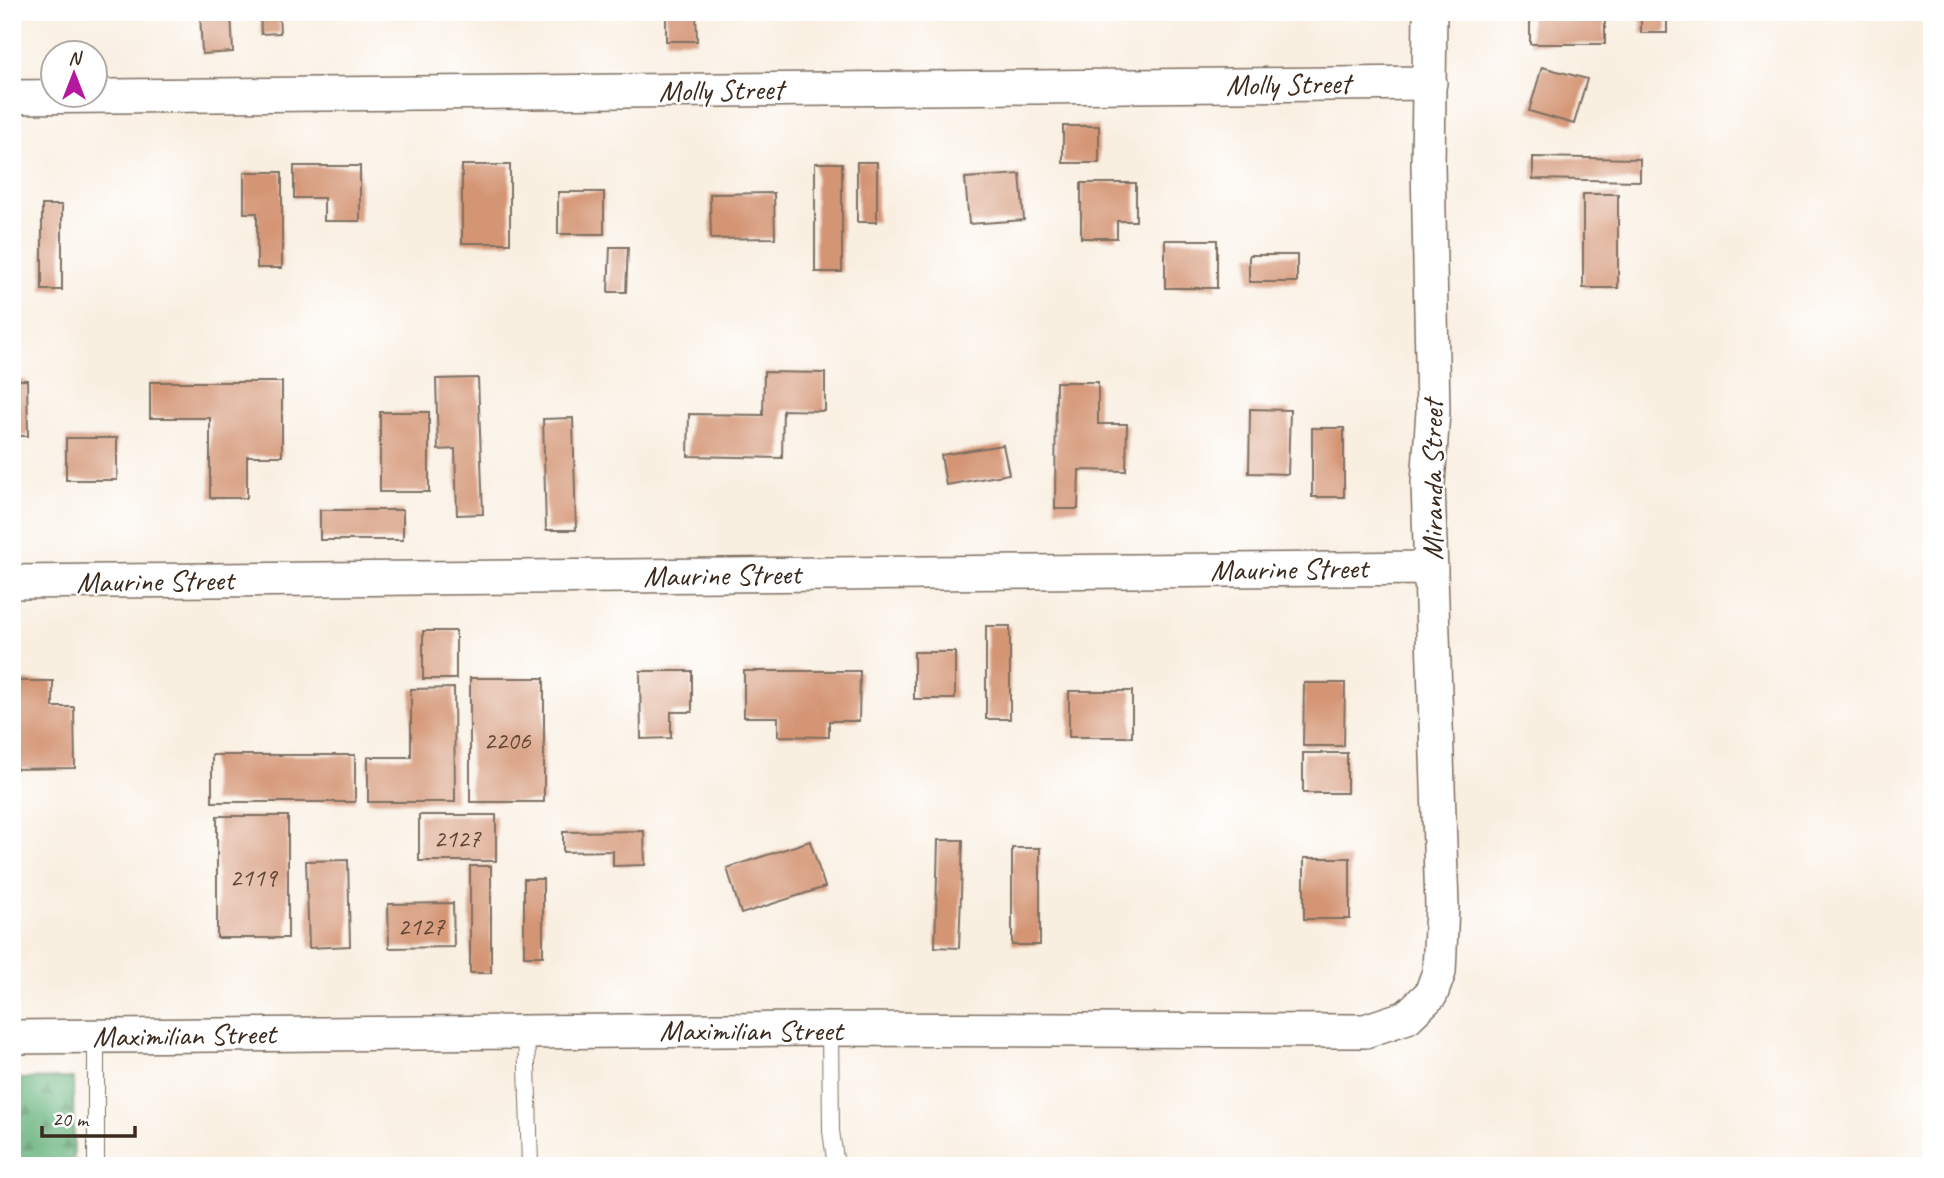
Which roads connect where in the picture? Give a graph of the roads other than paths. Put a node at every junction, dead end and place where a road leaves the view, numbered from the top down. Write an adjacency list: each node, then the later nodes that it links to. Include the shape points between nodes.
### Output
1 (1430, 12): 2 (street, Miranda Street)
2 (1430, 83): 3 (street, Molly Street); 4 (street, Miranda Street)
3 (12, 97)
4 (1431, 568): 5 (street, Maurine Street); 6 (street, Miranda Street)
5 (12, 582)
6 (1441, 948): 7 (street, Maximilian Street, via 1431,994 1407,1017 1364,1031)
7 (830, 1029): 8 (street, Maximilian Street); 13 (lane)
8 (526, 1032): 9 (street, Maximilian Street); 12 (lane)
9 (96, 1036): 10 (street, Maximilian Street); 11 (lane)
10 (12, 1037)
11 (96, 1166)
12 (530, 1166)
13 (836, 1166)

